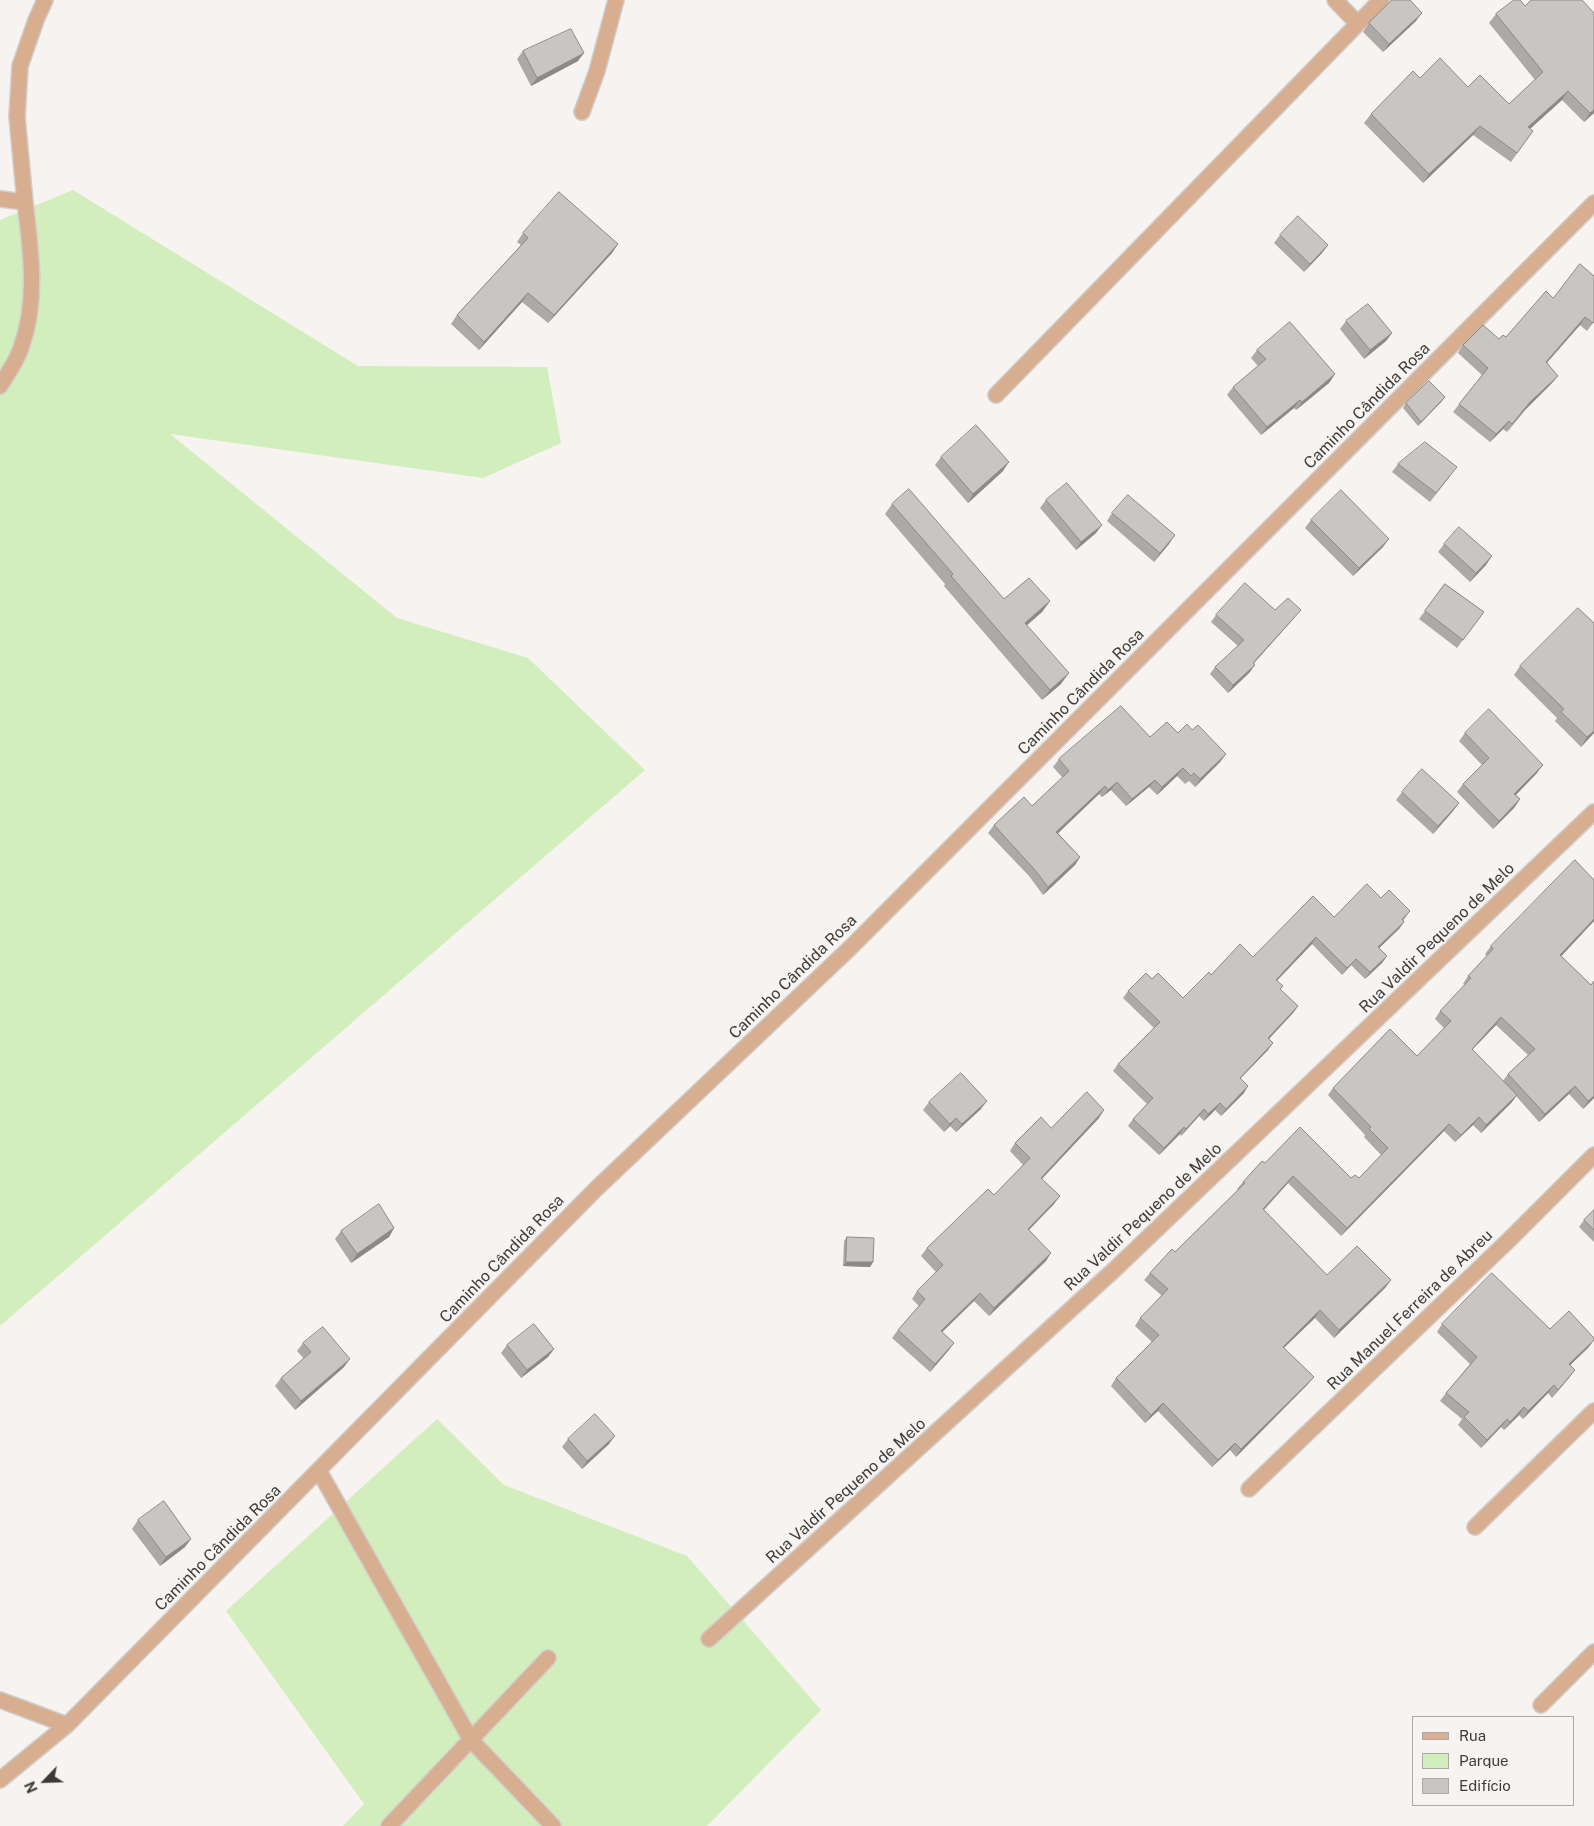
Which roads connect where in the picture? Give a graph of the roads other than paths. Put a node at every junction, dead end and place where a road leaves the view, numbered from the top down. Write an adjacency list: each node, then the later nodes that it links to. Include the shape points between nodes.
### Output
1 (45, 0): 8 (street, via 20,66 17,117)
2 (616, 0): 6 (street)
3 (1335, 0): 5 (street)
4 (1381, 0): 5 (street)
5 (1357, 23): 11 (street)
6 (582, 112)
7 (0, 199): 8 (street)
8 (25, 202): 10 (street, via 32,264 31,310 21,350)
9 (1594, 202): 15 (street, Caminho Cândida Rosa, via 850,948 596,1188)
10 (0, 386)
11 (996, 395)
12 (1594, 812): 18 (street, Rua Valdir Pequeno de Melo, via 1114,1270)
13 (1594, 1155): 16 (street, Rua Manuel Ferreira de Abreu)
14 (1594, 1411): 17 (street)
15 (319, 1471): 23 (street, Caminho Cândida Rosa); 24 (street)
16 (1248, 1490)
17 (1475, 1526)
18 (709, 1639)
19 (1594, 1652): 22 (street)
20 (548, 1658): 24 (street)
21 (0, 1700): 23 (street)
22 (1540, 1705)
23 (67, 1725): 25 (street, Caminho Cândida Rosa)
24 (471, 1740): 26 (street); 27 (street)
25 (0, 1780)
26 (389, 1826)
27 (553, 1826)

